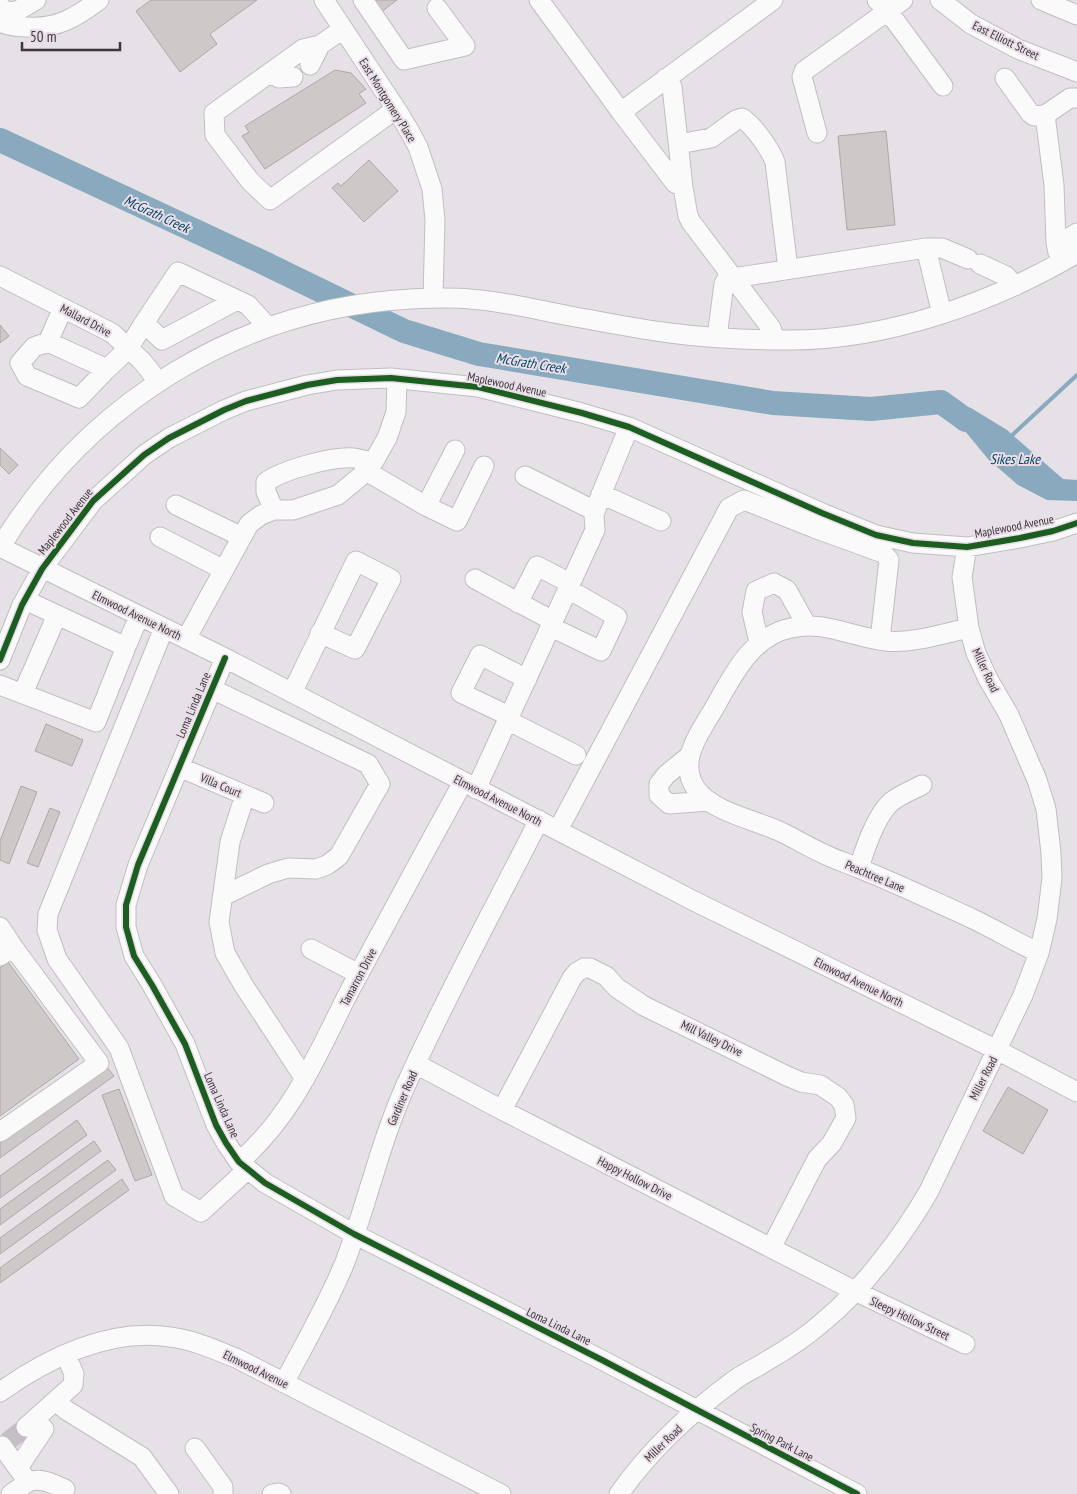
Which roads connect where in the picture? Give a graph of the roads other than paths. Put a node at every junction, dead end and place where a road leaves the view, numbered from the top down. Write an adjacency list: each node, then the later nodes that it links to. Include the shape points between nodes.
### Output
1 (36, 0): 10 (street, via 17,11 5,12)
2 (99, 0): 14 (street, via 59,24 40,28)
3 (324, 0): 15 (street, East Montgomery Place)
4 (363, 0): 12 (street, via 404,60 465,46)
5 (539, 0): 26 (street)
6 (773, 0): 21 (street)
7 (903, 0): 11 (street)
8 (940, 0): 18 (street, East Elliott Street, via 971,24)
9 (1041, 0): 13 (street)
10 (0, 6)
11 (882, 6): 23 (street); 28 (street, via 804,71 802,76)
12 (437, 8)
13 (1077, 16)
14 (0, 22)
15 (343, 29): 16 (street); 25 (street, East Montgomery Place)
16 (320, 45): 17 (street); 19 (street, via 303,49)
17 (310, 65)
18 (1077, 72)
19 (270, 73): 20 (street, via 279,78); 25 (street, via 214,113 215,135 250,181 270,200)
20 (293, 77)
21 (666, 78): 26 (street); 29 (street, via 672,87)
22 (1005, 78): 27 (street, via 1030,113)
23 (943, 86)
24 (1077, 99): 27 (street, via 1070,98)
25 (396, 108): 41 (street, East Montgomery Place, via 418,148 432,190 435,220)
26 (621, 112): 30 (street, via 675,183)
27 (1045, 115): 32 (street, via 1054,185)
28 (817, 133)
29 (678, 144): 30 (street); 36 (street, via 711,138 742,118 748,122 775,162)
30 (683, 187): 37 (street, via 691,222)
31 (1077, 233): 32 (street)
32 (1056, 243): 35 (street)
33 (926, 248): 36 (street); 39 (street, via 942,248 974,261 1006,276); 44 (street)
34 (1077, 253): 35 (street)
35 (1059, 264): 39 (street)
36 (788, 269): 37 (street)
37 (733, 278): 47 (street, via 724,284); 48 (street, via 771,328)
38 (8, 280): 40 (street); 43 (street, Mallard Drive)
39 (1015, 286): 44 (street)
40 (0, 296)
41 (433, 298): 46 (street, via 373,302); 47 (street, via 472,299 669,333)
42 (237, 300): 45 (street, via 162,340); 45 (street, via 178,272); 46 (street, via 248,305)
43 (63, 308): 49 (street); 50 (street, Mallard Drive, via 112,333)
44 (942, 314): 48 (street, via 837,337)
45 (144, 323): 50 (street)
46 (268, 327): 53 (street, via 219,346)
47 (717, 338): 48 (street)
48 (775, 340)
49 (48, 342): 51 (street); 51 (street, via 34,347 20,363 27,376 79,398)
50 (128, 349): 51 (street); 53 (street, Mallard Drive)
51 (106, 369)
52 (397, 379): 54 (street, Maplewood Avenue, via 478,387); 57 (street, via 396,412 387,438); 69 (street, Maplewood Avenue, via 337,380 307,385 246,401 169,438 144,455 93,501)
53 (158, 381): 67 (street, via 78,447 35,496)
54 (629, 427): 59 (street, Tamarron Drive); 68 (street, Maplewood Avenue, via 876,535 913,543)
55 (455, 450): 61 (street)
56 (484, 466): 61 (street, via 457,521)
57 (369, 467): 61 (street); 62 (street, via 338,494 293,510); 62 (street, via 352,458 324,461 276,474 266,482 266,492)
58 (525, 476): 59 (street)
59 (598, 502): 63 (street); 72 (street, Tamarron Drive, via 595,530)
60 (176, 505): 66 (street)
61 (426, 506)
62 (274, 510): 66 (street, via 249,524)
63 (660, 521)
64 (1077, 523): 68 (street, Maplewood Avenue, via 1053,531)
65 (160, 537): 70 (street)
66 (242, 538): 70 (street)
67 (0, 547): 69 (street, Elmwood Avenue North)
68 (967, 547): 80 (street, Miller Road, via 962,577)
69 (42, 569): 73 (street, Maplewood Avenue); 76 (street, Elmwood Avenue North)
70 (224, 570): 82 (street)
71 (475, 579): 74 (street)
72 (569, 586): 74 (street, via 537,566); 77 (street, Tamarron Drive); 77 (street, via 617,617 601,651)
73 (25, 600): 75 (street); 87 (street, Maplewood Avenue)
74 (518, 603): 77 (street)
75 (57, 615): 85 (street); 91 (street)
76 (139, 616): 79 (street, Elmwood Avenue North); 85 (street)
77 (552, 624): 88 (street, Tamarron Drive)
78 (807, 626): 83 (street, Peachtree Lane, via 842,630); 84 (street, Peachtree Lane, via 791,628); 84 (street, via 787,590 774,583 756,591 752,612)
79 (164, 628): 82 (street, Elmwood Avenue North); 117 (street, Tamarron Drive, via 48,914 47,930 57,959 120,1048 174,1196 201,1212)
80 (969, 628): 83 (street, Peachtree Lane, via 925,638); 109 (street, Miller Road, via 988,679 1024,747 1046,809 1052,878)
81 (320, 633): 81 (street, via 356,561 391,579 355,649); 92 (street)
82 (186, 639): 86 (street, Elmwood Avenue North)
83 (880, 640): 103 (street, via 889,560 883,552 744,500 729,508)
84 (759, 642): 95 (street, Peachtree Lane, via 732,676)
85 (126, 647): 91 (street, via 96,722)
86 (225, 658): 90 (street, Loma Linda Lane); 92 (street, Elmwood Avenue North)
87 (0, 660)
88 (527, 679): 93 (street, Tamarron Drive); 93 (street, via 480,655 461,693)
89 (0, 685): 91 (street)
90 (212, 689): 96 (street, Loma Linda Lane); 105 (street, via 368,764 380,784 339,856 316,869 288,868 268,874)
91 (23, 693)
92 (292, 693): 98 (street, Elmwood Avenue North)
93 (508, 718): 94 (street); 98 (street, Tamarron Drive)
94 (576, 754)
95 (688, 757): 100 (street, Peachtree Lane, via 696,789); 100 (street, Peachtree Lane, via 658,784 659,795 669,804)
96 (179, 767): 99 (street, Villa Court); 117 (street, Loma Linda Lane, via 138,865 126,905 126,927 134,956 185,1044 216,1125)
97 (922, 785): 104 (street, via 892,801 884,811)
98 (469, 786): 102 (street, Elmwood Avenue North); 110 (street, Tamarron Drive)
99 (244, 795): 101 (street, Villa Court); 105 (street, via 230,842)
100 (709, 801): 104 (street, Peachtree Lane)
101 (264, 803)
102 (539, 820): 103 (street, Elmwood Avenue North); 112 (street, Gardiner Road)
103 (558, 830): 111 (street, Elmwood Avenue North, via 694,901)
104 (859, 868): 109 (street, Peachtree Lane, via 974,919)
105 (223, 896): 113 (street, via 219,922 225,953)
106 (0, 927): 108 (street)
107 (311, 950): 110 (street)
108 (7, 951): 116 (street, via 99,1062)
109 (1039, 953): 111 (street, Miller Road, via 1024,995)
110 (359, 974): 113 (street, Tamarron Drive)
111 (997, 1050): 114 (street, Elmwood Avenue North); 120 (street, Miller Road, via 918,1210)
112 (416, 1064): 115 (street, Happy Hollow Drive); 118 (street, Gardiner Road, via 382,1145)
113 (305, 1079): 117 (street, Tamarron Drive, via 286,1111)
114 (1077, 1092)
115 (502, 1110): 119 (street, Happy Hollow Drive); 119 (street, Mill Valley Drive, via 572,978 584,968 606,976 617,988 644,1006 787,1076 820,1085 838,1097 846,1118 832,1143 817,1160)
116 (0, 1132)
117 (244, 1165): 118 (street, Loma Linda Lane, via 265,1183)
118 (354, 1234): 123 (street, Gardiner Road, via 330,1295); 126 (street, Loma Linda Lane)
119 (771, 1248): 120 (street, Happy Hollow Drive)
120 (855, 1291): 121 (street, Sleepy Hollow Street); 126 (street, Miller Road, via 824,1322 733,1381)
121 (965, 1344)
122 (66, 1355): 123 (street, Elmwood Avenue, via 112,1340 136,1336 169,1337 201,1344); 124 (street, Elmwood Avenue, via 23,1376); 125 (street, via 74,1374 73,1385)
123 (284, 1383): 136 (street, Elmwood Avenue)
124 (0, 1392)
125 (56, 1401): 129 (street, via 31,1423 44,1430); 132 (street, via 142,1457)
126 (697, 1411): 137 (street, Miller Road, via 636,1470); 138 (street, Spring Park Lane)
127 (3, 1443): 129 (street)
128 (195, 1448): 133 (street, via 223,1487)
129 (23, 1475): 130 (street); 131 (street, via 64,1489)
130 (11, 1494)
131 (62, 1494)
132 (169, 1494)
133 (222, 1494)
134 (272, 1494): 135 (street)
135 (281, 1494)
136 (501, 1494)
137 (619, 1494)
138 (857, 1494)

